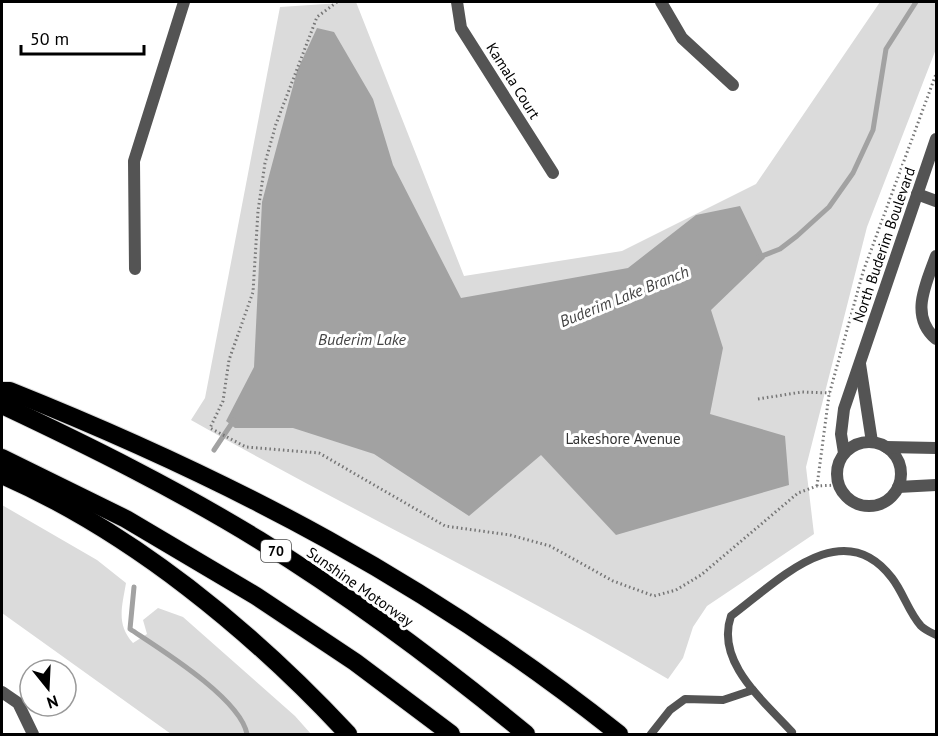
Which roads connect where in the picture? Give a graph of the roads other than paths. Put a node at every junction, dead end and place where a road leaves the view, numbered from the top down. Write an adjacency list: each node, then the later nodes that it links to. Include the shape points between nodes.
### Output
1 (184, 2): 10 (street, via 134,161)
2 (457, 2): 6 (street, Kamala Court, via 461,28)
3 (661, 2): 4 (street, via 682,38)
4 (733, 85)
5 (936, 140): 7 (street, North Buderim Boulevard)
6 (553, 173)
7 (917, 194): 8 (street); 12 (street, North Buderim Boulevard)
8 (936, 201)
9 (936, 256): 11 (street, via 921,312 922,322)
10 (135, 268)
11 (936, 339)
12 (860, 360): 15 (street, North Buderim Boulevard); 18 (street, North Buderim Boulevard, via 844,409 840,434)
13 (2, 391): 31 (highway, via 116,433 298,522 434,601)
14 (2, 405): 30 (highway, Sunshine Motorway / 70, via 114,460 258,539 385,624)
15 (872, 442): 16 (street); 18 (street)
16 (886, 447): 17 (street); 22 (street, via 901,470)
17 (936, 448)
18 (844, 453): 22 (street, via 837,466 838,485 846,498 864,507 884,503)
19 (2, 458): 29 (highway, via 126,519 256,596 355,662)
20 (2, 475): 28 (highway, via 126,544 175,578 247,637)
21 (936, 484): 22 (street)
22 (898, 488)
23 (936, 635): 24 (lane, via 921,626 891,576 870,557 851,550 827,552 807,560 731,616 726,630 732,660)
24 (753, 690): 26 (lane); 32 (lane, via 723,700 686,699 670,710)
25 (2, 692): 27 (street, via 18,703)
26 (792, 732)
27 (33, 735)
28 (348, 735)
29 (451, 735)
30 (526, 735)
31 (619, 735)
32 (651, 735)

